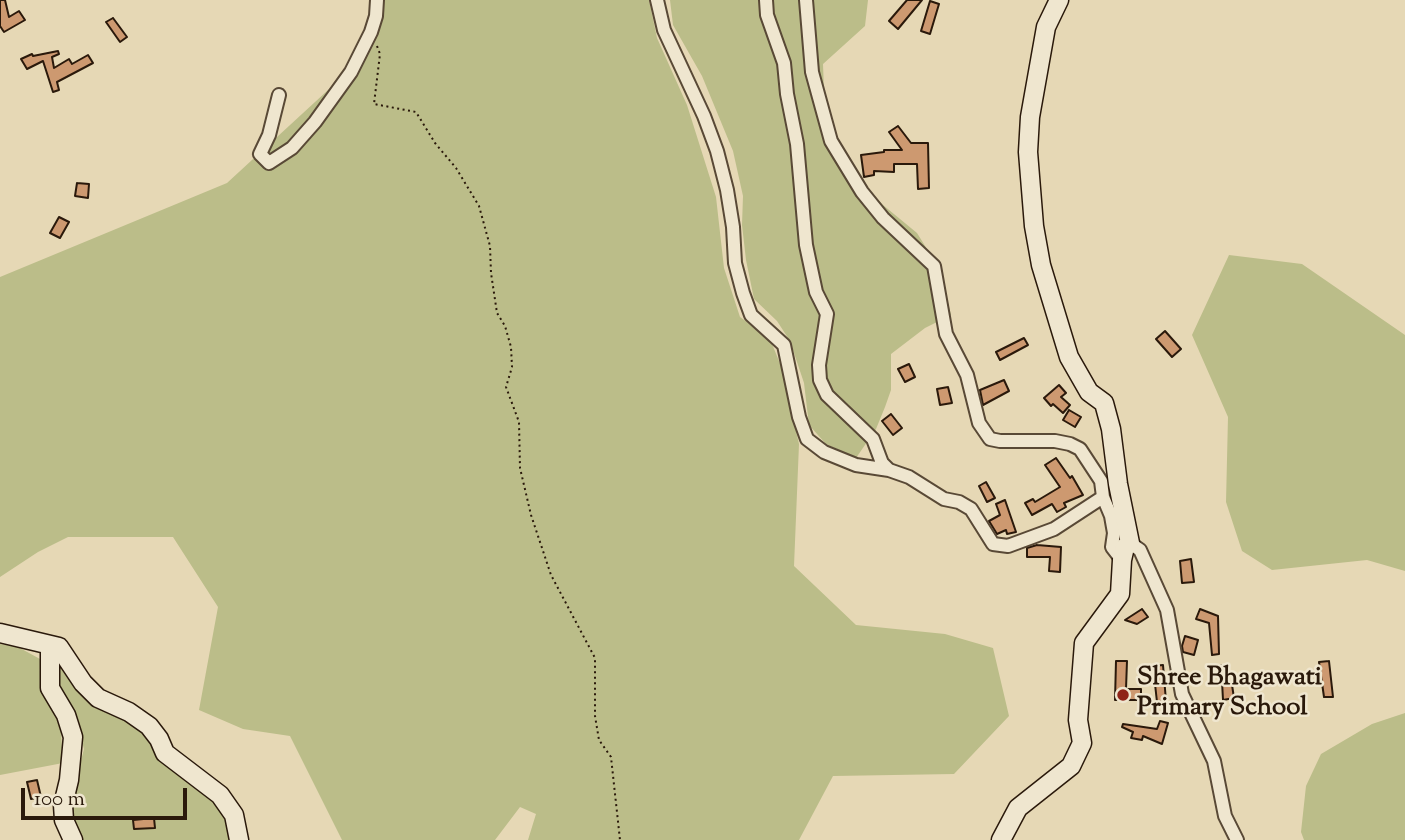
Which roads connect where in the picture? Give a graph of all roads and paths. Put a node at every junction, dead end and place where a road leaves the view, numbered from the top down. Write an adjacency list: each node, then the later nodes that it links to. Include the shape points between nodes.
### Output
1 (377, 0): 6 (street)
2 (657, 0): 8 (street, via 664,30 717,151 743,293 751,314 784,345 807,439 856,466)
3 (766, 0): 8 (street, via 784,63 806,245 816,292 827,314 820,380 827,395 873,439 878,457)
4 (806, 0): 9 (street, via 813,72 831,141 883,218 934,266 946,334 967,374 979,423 990,439 1070,444 1080,450 1101,481)
5 (1059, 0): 10 (street, via 1046,27 1030,117 1034,226 1069,358 1089,392 1104,403)
6 (371, 32): 7 (street, via 351,72 315,122 292,148 269,163 260,154); 16 (path, via 380,54 374,104 416,112 479,206 490,246 497,313 511,346 512,368 506,387 519,422 520,468 551,575 595,658 595,716 599,740 611,757)
7 (279, 95)
8 (889, 470): 9 (street, via 971,509 993,544 1008,546 1054,529)
9 (1103, 496): 11 (street, via 1114,533 1112,547)
10 (1130, 543): 11 (street); 18 (street, via 1140,550 1167,610 1182,694 1214,761 1225,816)
11 (1122, 560): 17 (street, via 1120,594 1084,643 1078,720 1082,743 1071,766 1018,808)
12 (0, 634): 13 (street)
13 (50, 646): 14 (street, via 50,688 73,737 63,805); 15 (street, via 59,647 98,698 149,726 165,753 220,796 234,815)
14 (73, 840)
15 (239, 840)
16 (620, 840)
17 (1001, 840)
18 (1237, 840)

